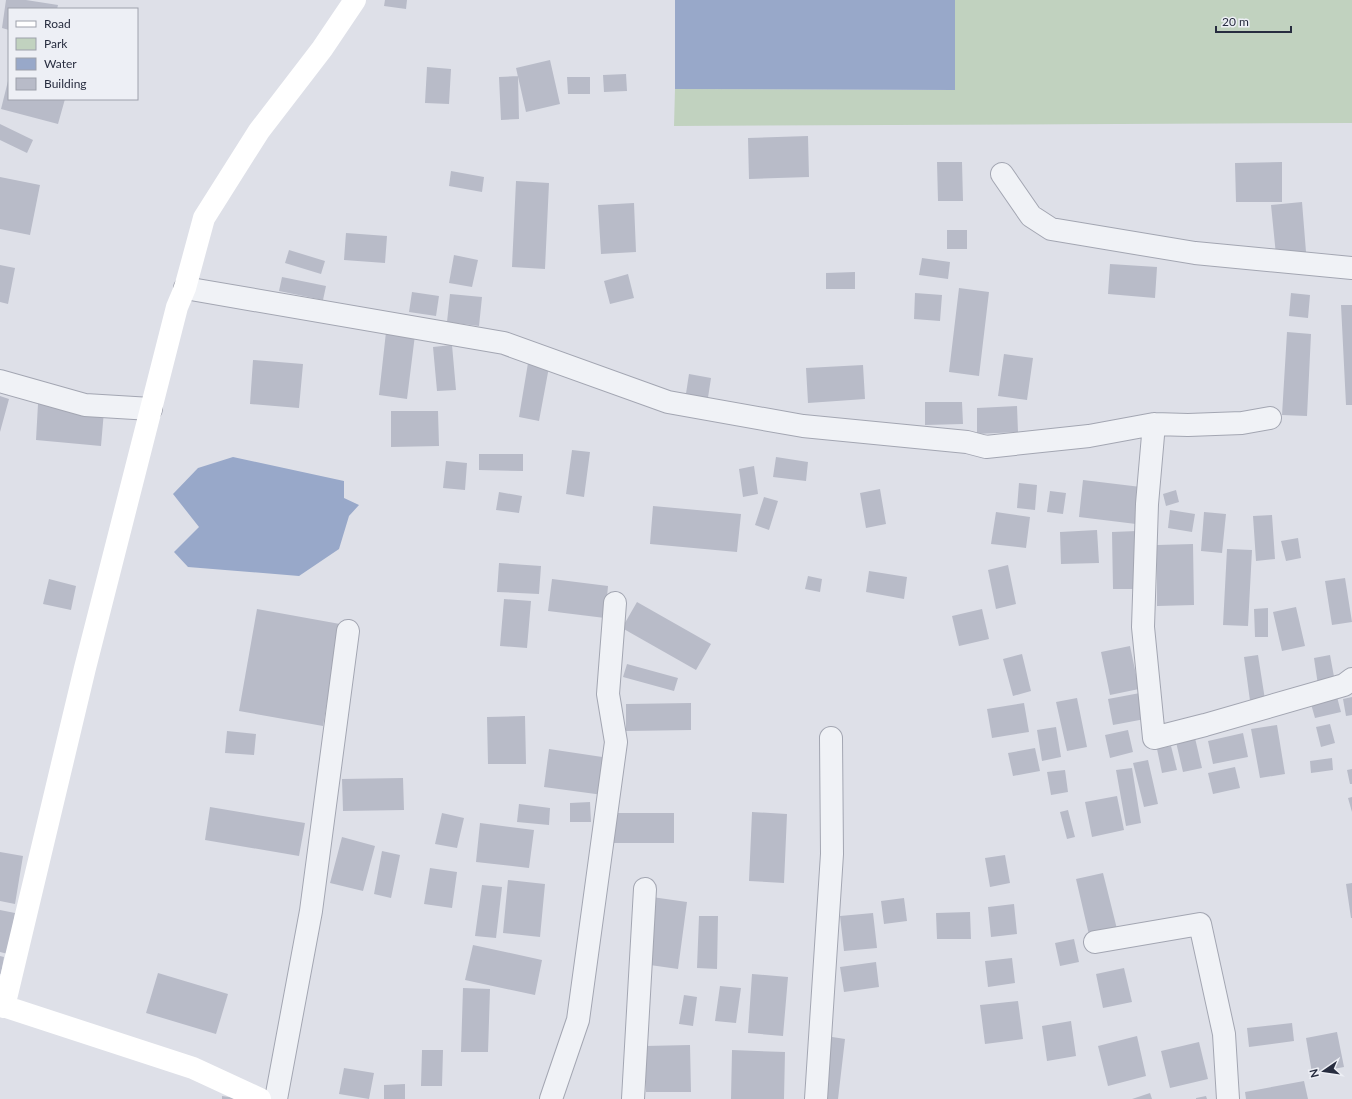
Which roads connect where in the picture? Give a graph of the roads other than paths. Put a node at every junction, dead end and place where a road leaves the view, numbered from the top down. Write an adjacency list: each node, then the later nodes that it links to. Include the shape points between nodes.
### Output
1 (355, 0): 4 (main road, via 322,49 259,131 204,218)
2 (1002, 174): 3 (street, via 1031,216 1051,229 1195,253)
3 (1352, 268)
4 (185, 288): 6 (main road, via 177,307); 8 (street, via 504,342 668,402 803,426 967,442 986,447 1089,436)
5 (0, 381): 6 (street, via 85,404)
6 (151, 409): 15 (main road)
7 (1270, 418): 8 (street, via 1227,423)
8 (1154, 424): 11 (street, via 1147,504 1143,627 1154,738 1344,685)
9 (615, 603): 18 (street, via 608,694 616,742 578,1020)
10 (348, 631): 17 (street, via 311,911)
11 (1352, 679)
12 (831, 738): 20 (street, via 832,854)
13 (645, 889): 19 (street)
14 (1094, 942): 21 (street, via 1200,924 1224,1034)
15 (2, 1006): 16 (main road, via 192,1068)
16 (260, 1099)
17 (276, 1099)
18 (551, 1099)
19 (633, 1099)
20 (816, 1099)
21 (1228, 1099)

